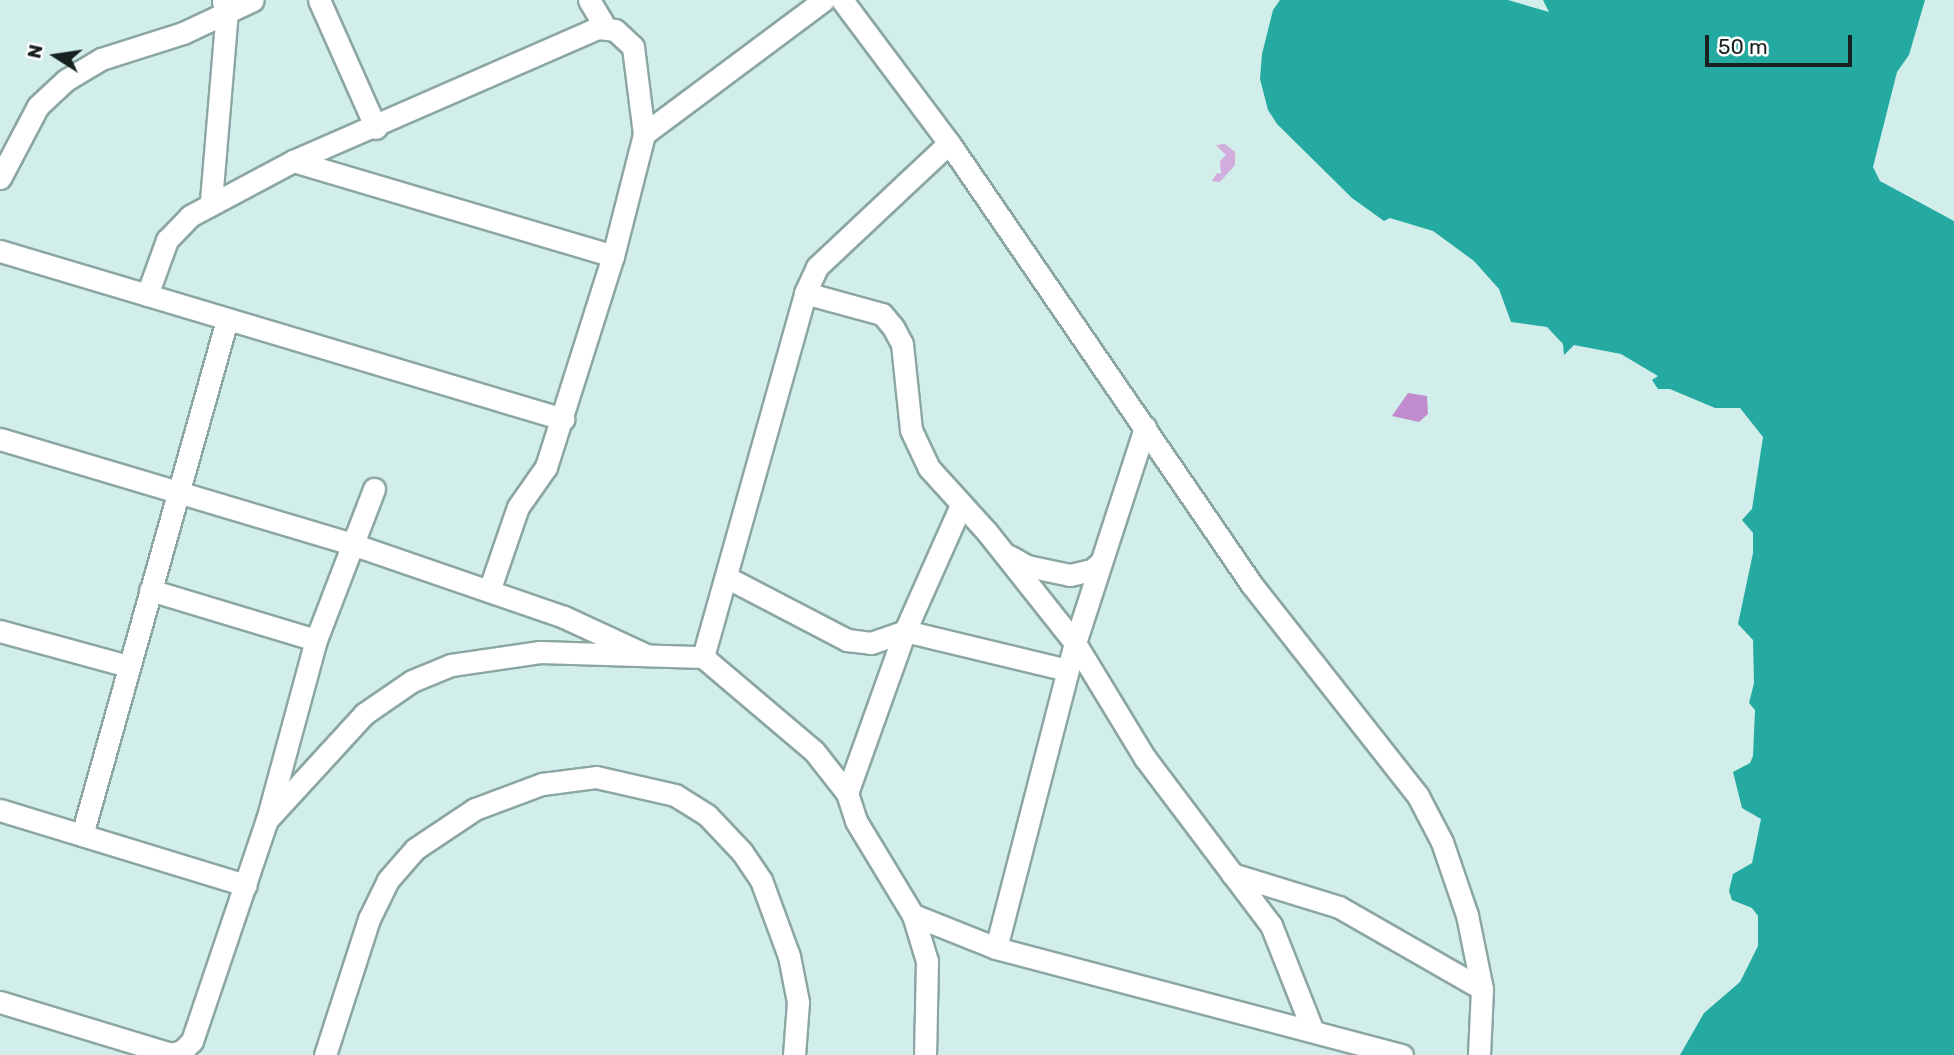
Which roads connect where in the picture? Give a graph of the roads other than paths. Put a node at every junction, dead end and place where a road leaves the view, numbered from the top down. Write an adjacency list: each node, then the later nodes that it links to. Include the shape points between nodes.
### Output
1 (253, 0): 6 (street)
2 (319, 0): 8 (street)
3 (589, 0): 7 (street)
4 (824, 0): 9 (street)
5 (842, 0): 10 (street)
6 (225, 5): 12 (street, via 183,33 101,59 66,80 38,106); 13 (street)
7 (606, 28): 8 (street); 9 (street, via 627,37 633,47)
8 (376, 128): 11 (street)
9 (644, 134): 15 (street)
10 (949, 143): 16 (street, via 826,255); 20 (street)
11 (293, 161): 13 (street); 15 (street)
12 (0, 177)
13 (211, 201): 17 (street, via 167,240)
14 (0, 251): 17 (street)
15 (613, 256): 19 (street)
16 (805, 293): 24 (street, via 882,314 893,327 902,344 911,430 929,468); 28 (street)
17 (147, 295): 18 (street)
18 (227, 320): 19 (street); 23 (street)
19 (563, 419): 30 (street, via 546,467 513,519)
20 (1145, 427): 27 (street); 47 (street, via 1252,585 1418,796 1442,842 1467,915)
21 (0, 439): 23 (street)
22 (374, 489): 25 (street)
23 (181, 490): 25 (street); 29 (street)
24 (961, 505): 26 (street); 32 (street)
25 (352, 544): 30 (street); 33 (street)
26 (1005, 554): 27 (street, via 1027,566 1070,575 1092,570); 34 (street)
27 (1101, 562): 34 (street)
28 (728, 578): 32 (street, via 847,640 871,643); 35 (street)
29 (150, 590): 33 (street); 37 (street)
30 (489, 591): 36 (street, via 589,626)
31 (0, 631): 37 (street)
32 (905, 631): 38 (street); 39 (street)
33 (316, 640): 41 (street)
34 (1074, 643): 38 (street); 43 (street, via 1145,758)
35 (703, 657): 36 (street); 39 (street, via 814,751)
36 (651, 658): 41 (street, via 540,652 450,665 412,681 364,714)
37 (128, 666): 42 (street)
38 (1067, 670): 46 (street)
39 (847, 793): 45 (street, via 856,821)
40 (0, 810): 42 (street)
41 (267, 820): 44 (street)
42 (82, 835): 44 (street)
43 (1232, 874): 47 (street, via 1339,907); 49 (street, via 1271,925 1285,952)
44 (246, 885): 48 (street, via 192,1041 183,1051 160,1052)
45 (913, 915): 46 (street); 52 (street, via 927,961)
46 (996, 948): 49 (street)
47 (1482, 989): 54 (street)
48 (0, 1002)
49 (1313, 1031): 53 (street)
50 (325, 1055): 51 (street, via 369,919 388,880 415,849 475,809 542,784 596,776 674,796 707,816 742,852 761,880 789,956 799,1002)
51 (794, 1055)
52 (925, 1055)
53 (1402, 1055)
54 (1479, 1055)

